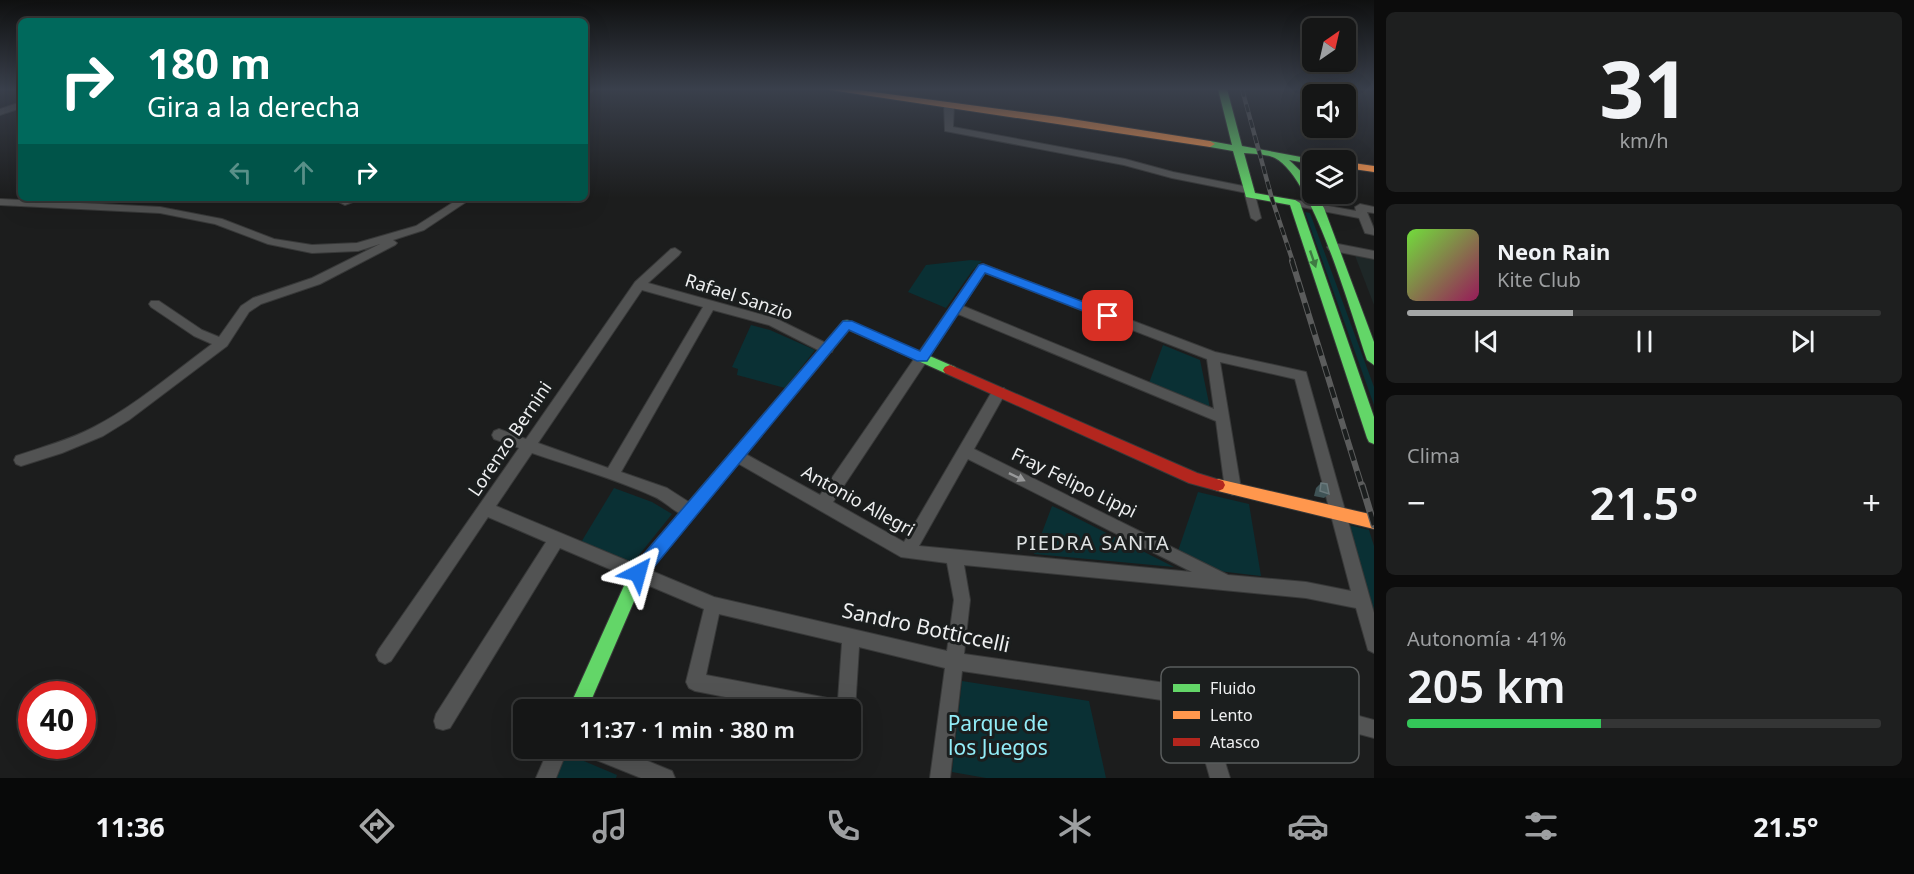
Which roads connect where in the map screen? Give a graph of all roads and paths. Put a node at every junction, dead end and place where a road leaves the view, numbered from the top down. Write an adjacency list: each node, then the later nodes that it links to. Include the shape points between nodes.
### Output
1 (948, 125): 11 (street, via 948,129 1125,162)
2 (1091, 125): 4 (street)
3 (1232, 125): 4 (street)
4 (1239, 150): 5 (street); 11 (street)
5 (1279, 156): 6 (street); 10 (street)
6 (1302, 159)
7 (1356, 166): 9 (street)
8 (1302, 168): 10 (street)
9 (1374, 169)
10 (1298, 174): 15 (street)
11 (1250, 193): 14 (street); 18 (street)
12 (462, 201): 19 (street)
13 (0, 202): 19 (street, via 160,210 218,221 272,242 312,249 358,248)
14 (1295, 203): 15 (street); 35 (street, one-way to 35)
15 (1319, 208): 17 (street); 21 (street)
16 (1374, 210): 17 (street, via 1360,207)
17 (1362, 214): 20 (street, via 1369,231)
18 (1256, 218)
19 (414, 230): 28 (street, via 316,281 257,301 245,309)
20 (1374, 231)
21 (1333, 247): 23 (street); 32 (street)
22 (675, 252): 24 (street, Lorenzo Bernini)
23 (1374, 255)
24 (639, 285): 26 (street, Rafael Sanzio); 37 (street, Lorenzo Bernini)
25 (155, 304): 28 (street, via 198,333)
26 (710, 305): 29 (street, Rafael Sanzio, via 773,322); 41 (street)
27 (956, 308): 30 (street, via 983,268); 31 (street); 34 (street)
28 (222, 343): 40 (street, via 98,432)
29 (827, 349): 31 (street, via 847,324); 39 (street)
30 (1213, 356): 34 (street); 46 (street, via 1301,375)
31 (922, 358): 33 (street); 43 (street)
32 (1374, 360)
33 (999, 392): 38 (street); 42 (street, via 1194,479)
34 (1222, 418): 42 (street)
35 (1373, 434)
36 (499, 435): 37 (street)
37 (529, 445): 41 (street); 44 (street, Lorenzo Bernini)
38 (965, 451): 49 (street); 52 (street, Fray Felipo Lippi, one-way to 52)
39 (736, 456): 43 (street, Antonio Allegri); 45 (street)
40 (21, 460)
41 (612, 475): 45 (street, via 662,493)
42 (1233, 489): 46 (street)
43 (823, 504): 49 (street, Antonio Allegri)
44 (485, 509): 48 (street, Sandro Botticcelli); 57 (street, Lorenzo Bernini)
45 (690, 511): 51 (street)
46 (1339, 514): 47 (street); 53 (street)
47 (1374, 522)
48 (557, 539): 51 (street, Sandro Botticcelli); 63 (street)
49 (907, 552): 50 (street, Antonio Allegri)
50 (954, 556): 52 (street, Antonio Allegri); 58 (street, via 962,600)
51 (638, 573): 54 (street, Sandro Botticcelli); 60 (street)
52 (1230, 583): 53 (street, Antonio Allegri, via 1306,590)
53 (1362, 601): 56 (street)
54 (713, 605): 55 (street, Sandro Botticcelli); 61 (street, via 695,682)
55 (851, 637): 58 (street, Sandro Botticcelli); 62 (street)
56 (1374, 644)
57 (385, 655)
58 (954, 661): 59 (street, Sandro Botticcelli); 71 (street)
59 (1161, 691)
60 (582, 699)
61 (785, 699)
62 (845, 699)
63 (443, 721)
64 (1359, 725): 65 (street, Sandro Botticcelli)
65 (1374, 729)
66 (554, 759): 69 (street)
67 (618, 759): 70 (street)
68 (1216, 763): 72 (street)
69 (546, 778)
70 (664, 778)
71 (940, 778)
72 (1220, 778)

